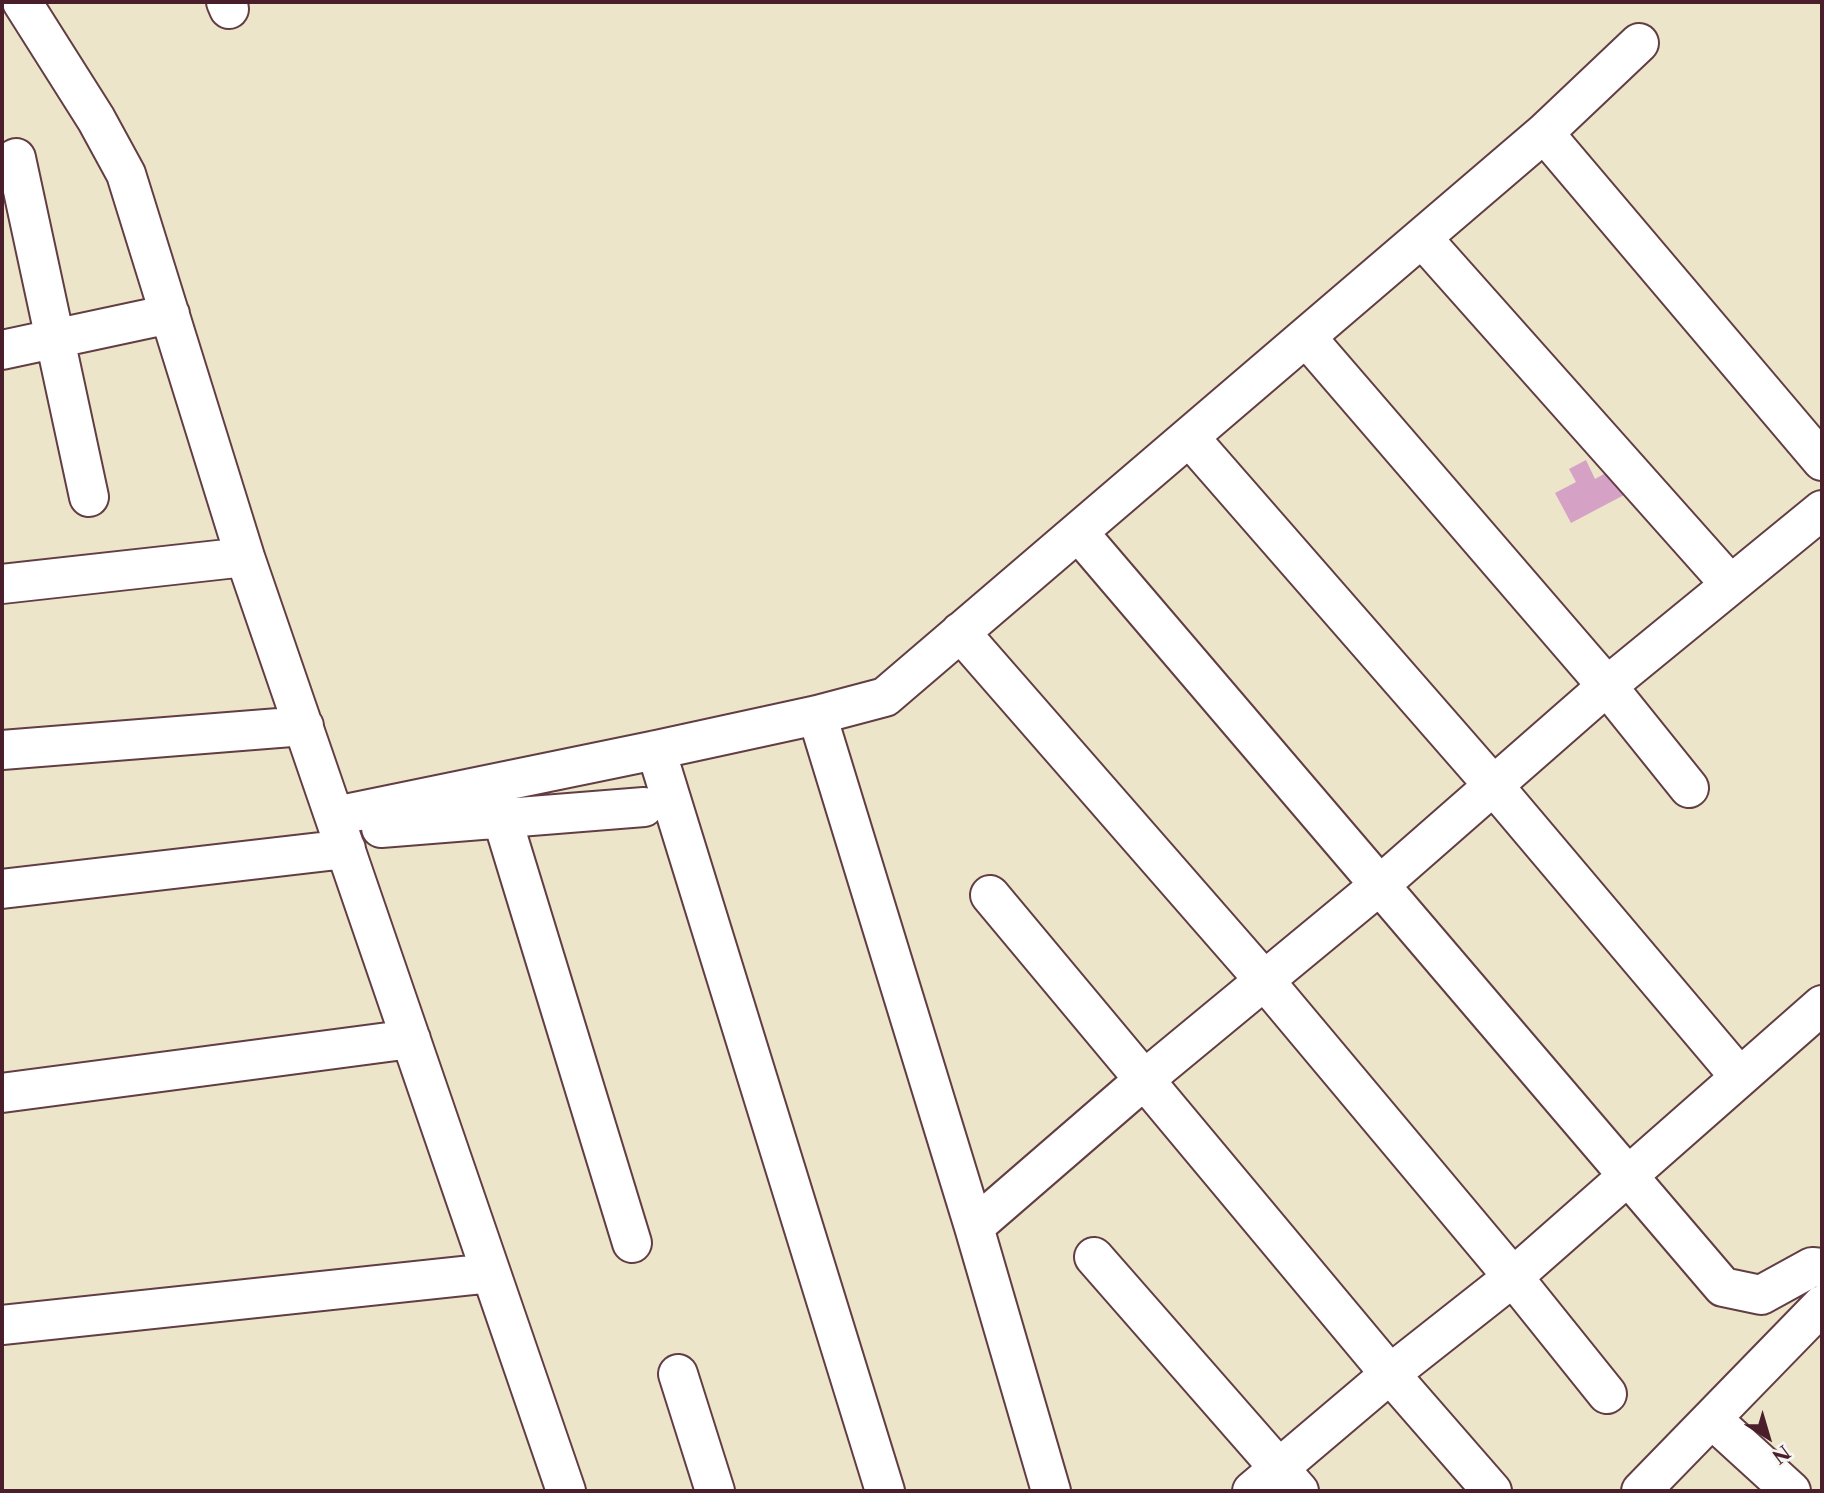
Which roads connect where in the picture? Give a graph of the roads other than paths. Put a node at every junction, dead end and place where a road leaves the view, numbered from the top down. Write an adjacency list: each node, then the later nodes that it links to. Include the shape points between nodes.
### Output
1 (22, 2): 6 (street, via 126,173)
2 (1639, 43): 3 (street)
3 (1544, 133): 5 (street); 11 (street)
4 (16, 158): 8 (street)
5 (1422, 238): 7 (street); 17 (street)
6 (170, 314): 8 (street); 15 (street)
7 (1306, 337): 10 (street); 19 (street)
8 (55, 340): 9 (street); 12 (street)
9 (2, 349)
10 (1189, 436): 14 (street); 24 (street)
11 (1822, 461)
12 (89, 497)
13 (1822, 510): 17 (street)
14 (1078, 532): 18 (street); 29 (street)
15 (245, 557): 16 (street); 21 (street)
16 (2, 584)
17 (1730, 584): 19 (street)
18 (960, 632): 20 (street, via 885,697); 32 (street)
19 (1607, 685): 24 (street); 25 (street)
20 (817, 715): 23 (street); 39 (street)
21 (304, 726): 22 (street); 28 (street)
22 (2, 750)
23 (656, 750): 28 (street); 54 (street)
24 (1493, 785): 29 (street); 35 (street)
25 (1689, 788)
26 (644, 807): 27 (street)
27 (502, 818): 28 (street); 40 (street)
28 (340, 832): 30 (street); 34 (street)
29 (1381, 884): 32 (street); 38 (street)
30 (2, 889)
31 (990, 895): 36 (street)
32 (1264, 980): 36 (street); 44 (street)
33 (1822, 1004): 35 (street)
34 (411, 1039): 37 (street); 43 (street)
35 (1739, 1076): 38 (street)
36 (1145, 1079): 39 (street); 48 (street)
37 (2, 1093)
38 (1628, 1177): 42 (street, via 1723,1287 1760,1295 1812,1267); 44 (street)
39 (974, 1227): 55 (street)
40 (632, 1243)
41 (1094, 1257): 51 (street)
42 (1822, 1268)
43 (491, 1273): 46 (street); 52 (street)
44 (1513, 1277): 48 (street); 49 (street)
45 (1822, 1305): 50 (street)
46 (2, 1325)
47 (678, 1374): 53 (street)
48 (1390, 1374): 51 (street); 56 (street)
49 (1607, 1394)
50 (1712, 1419): 57 (street); 58 (street)
51 (1277, 1484)
52 (566, 1491)
53 (715, 1491)
54 (886, 1491)
55 (1051, 1491)
56 (1492, 1491)
57 (1641, 1491)
58 (1791, 1491)

